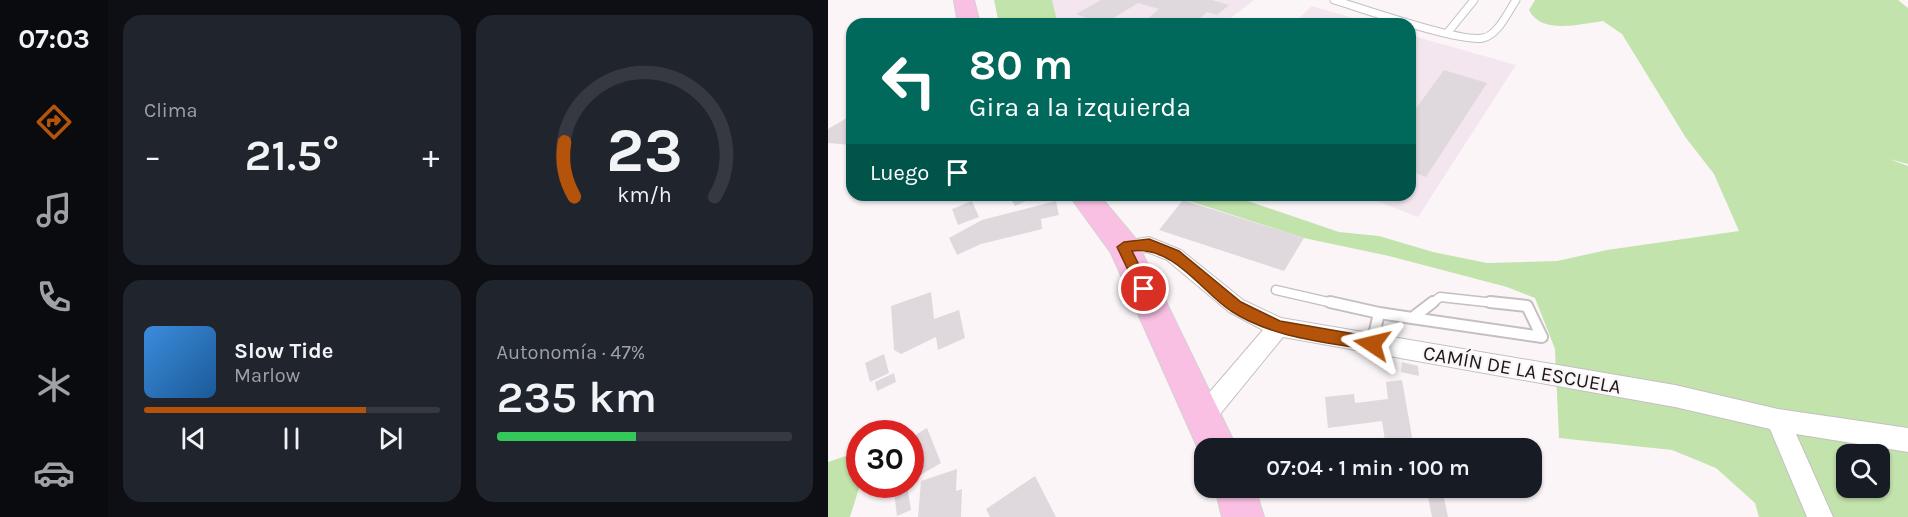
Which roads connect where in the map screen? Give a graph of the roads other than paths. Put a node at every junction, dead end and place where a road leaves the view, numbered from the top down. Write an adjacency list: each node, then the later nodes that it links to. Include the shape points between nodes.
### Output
1 (964, 0): 5 (highway)
2 (1334, 0): 6 (lane)
3 (1474, 0): 8 (lane)
4 (1516, 0): 8 (lane, via 1492,34 1482,39)
5 (968, 18)
6 (1398, 18)
7 (1416, 23): 8 (lane)
8 (1448, 32)
9 (1088, 201): 10 (highway)
10 (1124, 247): 14 (street, CAMÍN DE LA ESCUELA, via 1149,244 1174,255 1236,306); 16 (highway)
11 (1276, 290): 12 (lane)
12 (1379, 313): 13 (lane); 15 (lane)
13 (1412, 318): 13 (lane, via 1495,330 1542,336 1527,306 1440,297)
14 (1278, 327): 15 (street, CAMÍN DE LA ESCUELA); 16 (street)
15 (1372, 344): 17 (street, CAMÍN DE LA ESCUELA, via 1675,396)
16 (1204, 416): 18 (highway)
17 (1778, 420): 19 (street, CAMÍN DE LA ESCUELA); 22 (street)
18 (1214, 438)
19 (1908, 441)
20 (1238, 498): 21 (highway)
21 (1243, 517)
22 (1820, 517)

